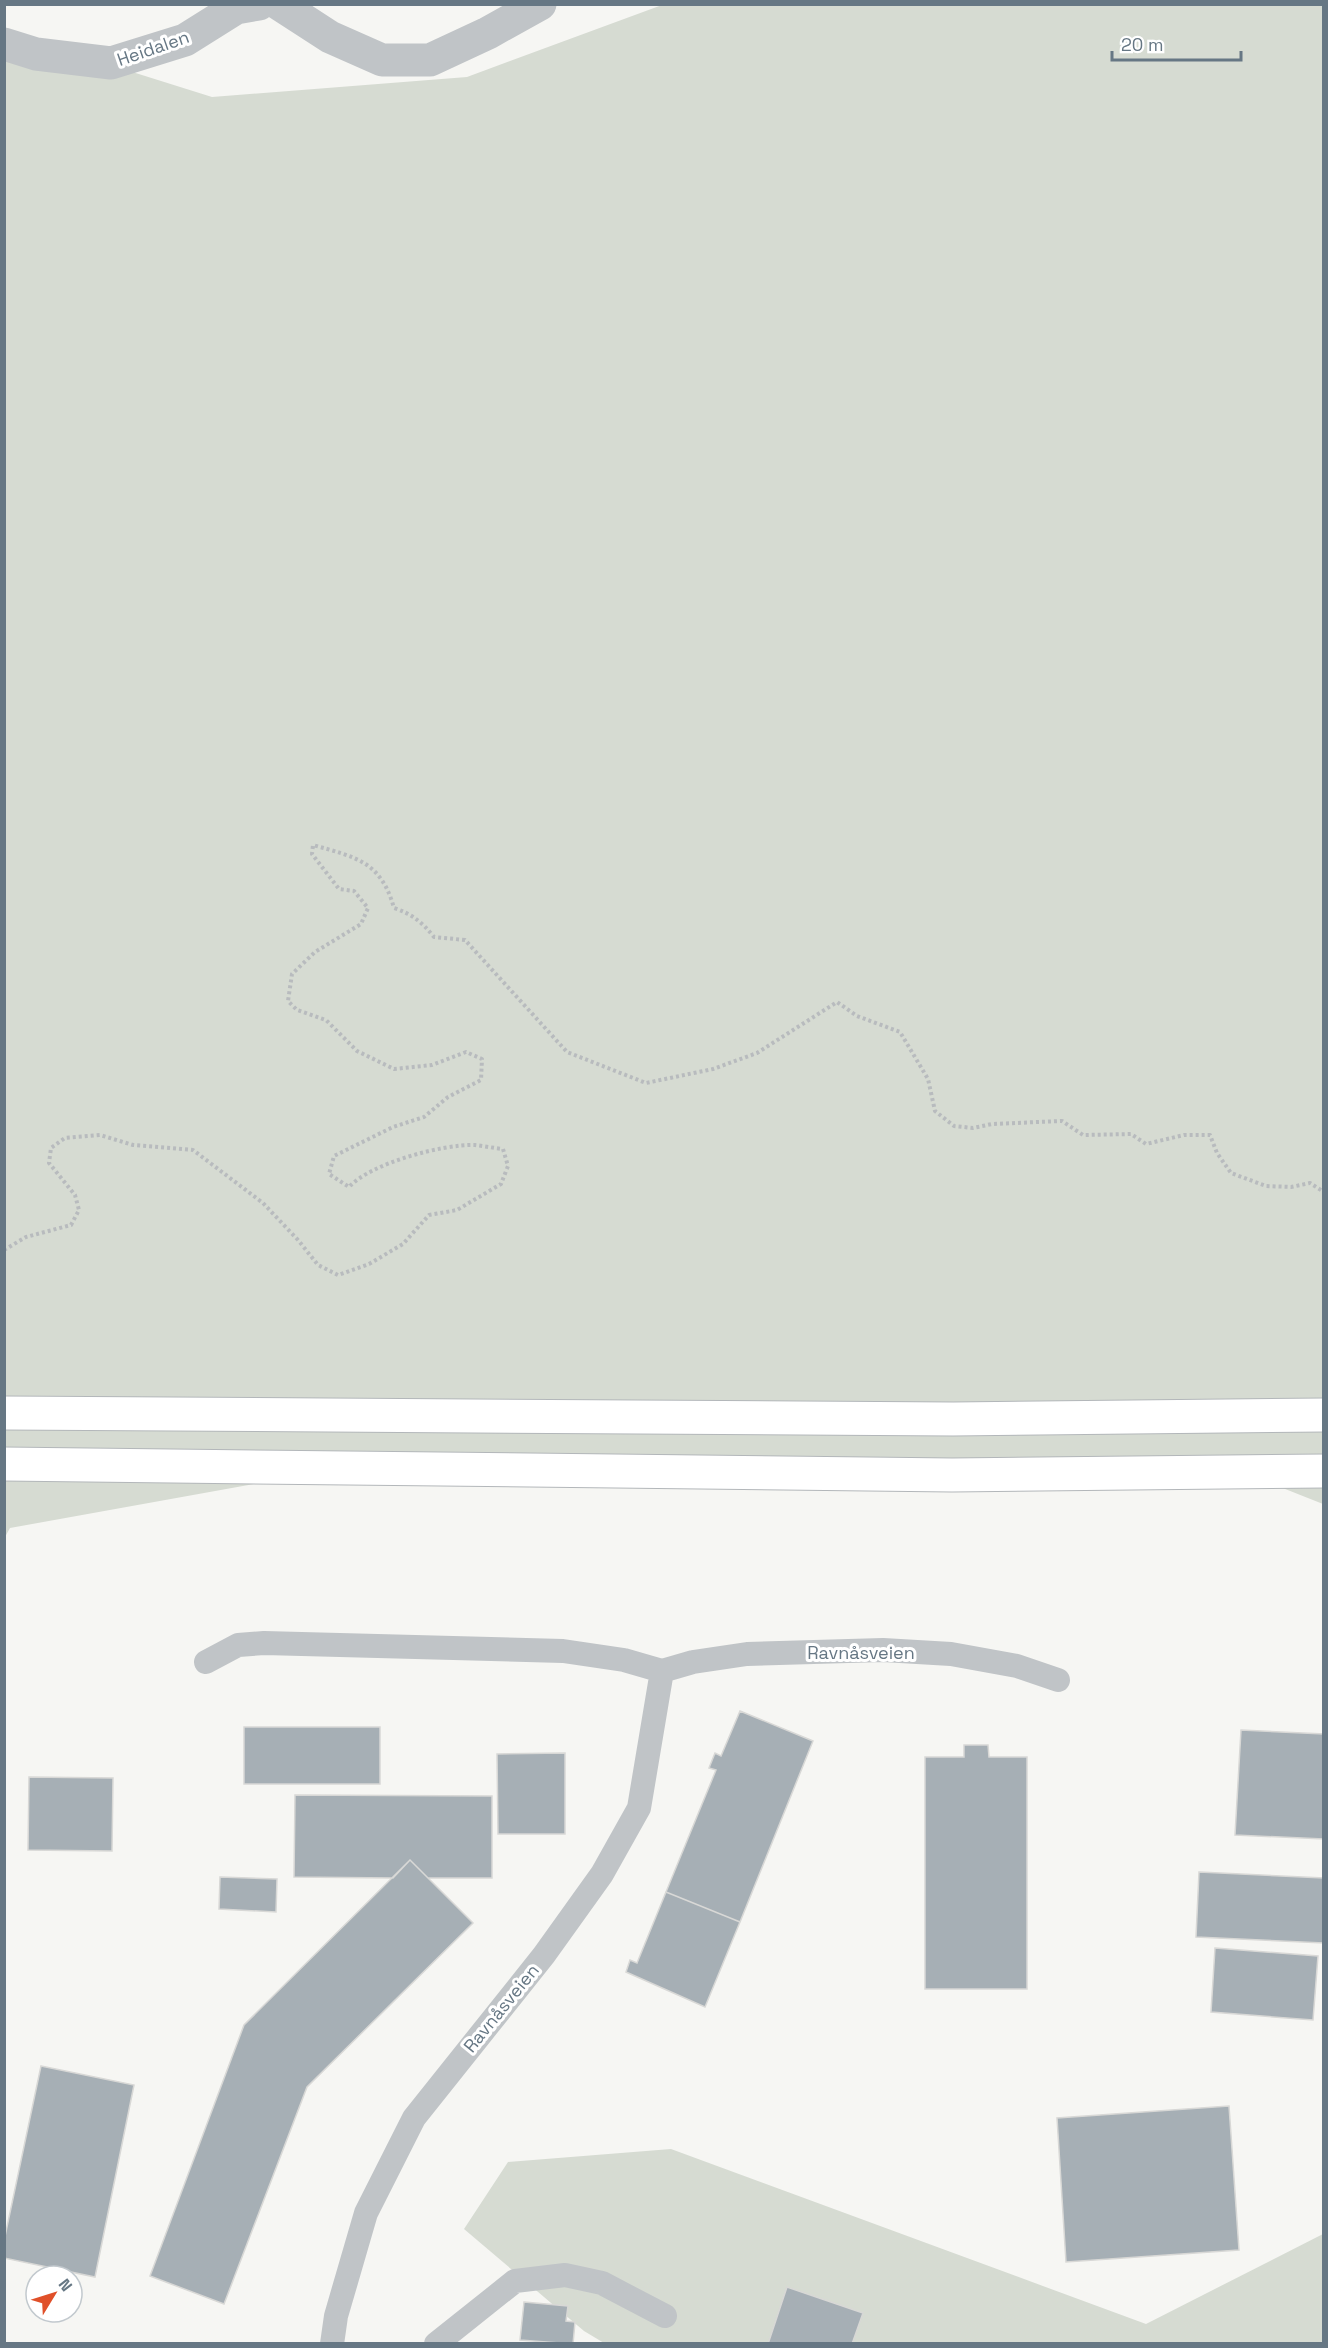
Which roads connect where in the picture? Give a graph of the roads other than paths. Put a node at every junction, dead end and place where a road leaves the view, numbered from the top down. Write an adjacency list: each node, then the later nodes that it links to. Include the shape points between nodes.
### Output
1 (259, 4): 4 (street, Heidalen, via 236,8 185,40 111,63 36,54)
2 (279, 4): 3 (street, via 330,37 382,60 430,60)
3 (540, 4)
4 (4, 44)
5 (4, 1413): 6 (highway, via 953,1419)
6 (1323, 1415)
7 (4, 1464): 8 (highway, via 940,1475)
8 (1323, 1471)
9 (206, 1662): 10 (lane, via 238,1645 264,1643 563,1651 624,1660)
10 (663, 1671): 11 (lane, Ravnåsveien, via 747,1654 883,1650 951,1654 1017,1666); 13 (lane, Ravnåsveien, via 639,1808 602,1874 544,1955 414,2118 366,2213)
11 (1058, 1680)
12 (665, 2316): 14 (lane, via 602,2283 565,2275 535,2278 515,2281)
13 (332, 2343)
14 (436, 2343)

